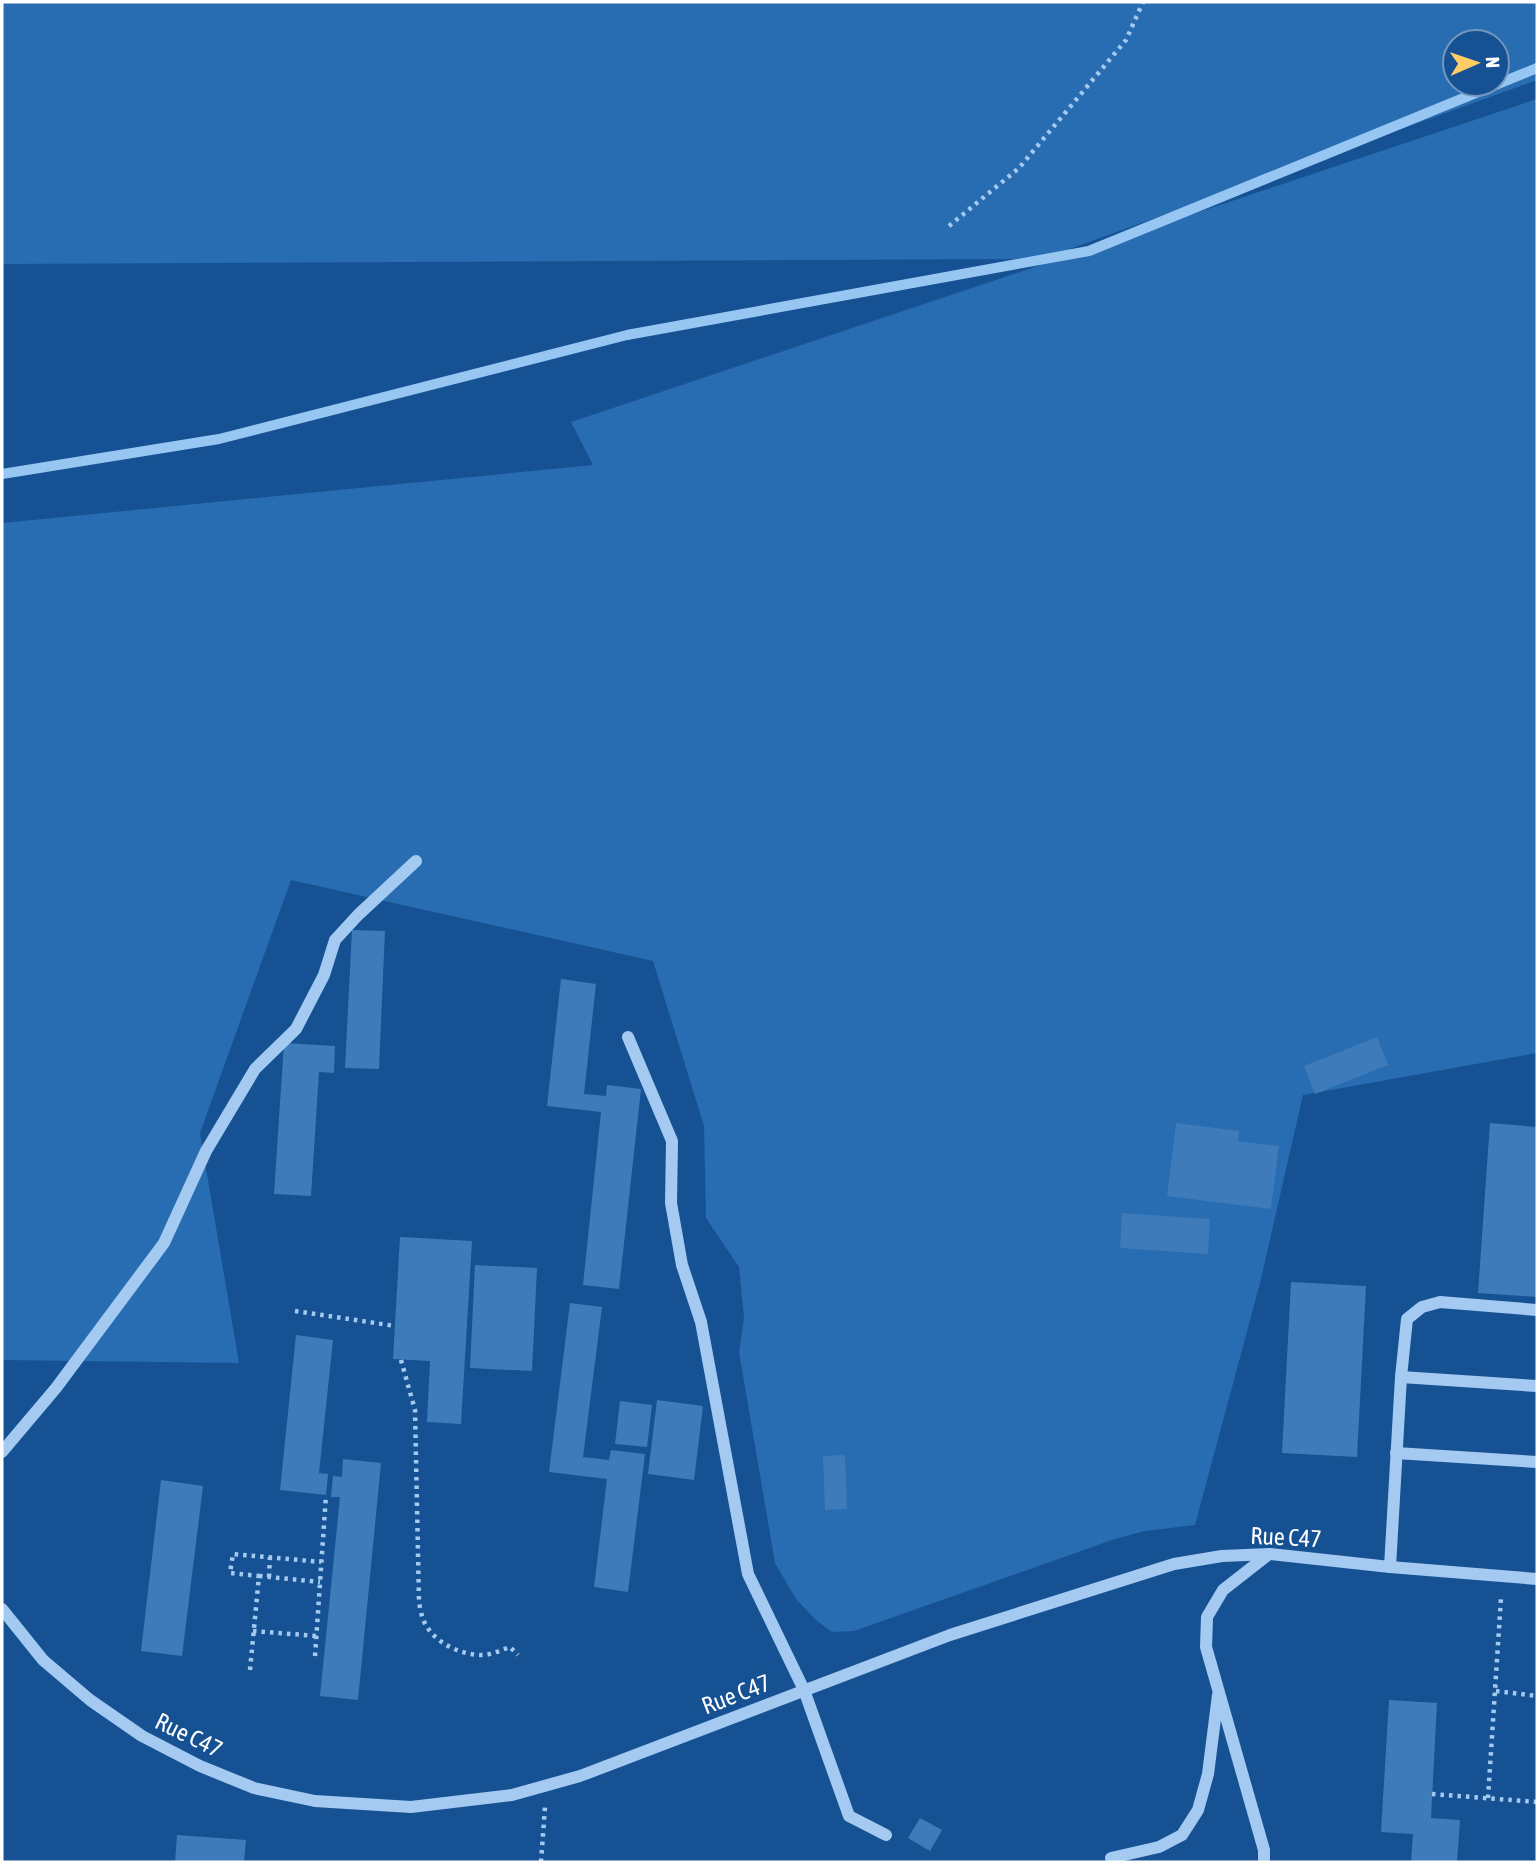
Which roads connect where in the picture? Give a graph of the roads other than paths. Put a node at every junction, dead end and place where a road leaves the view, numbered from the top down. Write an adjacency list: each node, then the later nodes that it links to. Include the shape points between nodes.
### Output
1 (416, 861): 6 (street, via 335,940 324,975 296,1029 255,1069 206,1152 164,1243)
2 (628, 1037): 14 (street, via 672,1141 675,1228 701,1322 748,1573)
3 (1537, 1310): 4 (street, via 1440,1302 1422,1307 1407,1318)
4 (1401, 1377): 5 (street); 7 (street)
5 (1537, 1386)
6 (2, 1452)
7 (1396, 1454): 8 (street); 10 (street)
8 (1537, 1462)
9 (1270, 1554): 10 (street, Rue C47); 13 (street, via 1223,1590 1207,1617 1206,1647); 14 (street, Rue C47, via 1174,1564 950,1635)
10 (1390, 1567): 11 (street, Rue C47)
11 (1537, 1579)
12 (2, 1609): 14 (street, Rue C47, via 43,1661 142,1736 254,1788 315,1801 411,1807 512,1795 580,1776)
13 (1219, 1688): 16 (street, via 1208,1774 1193,1818 1182,1835 1159,1847); 17 (street)
14 (804, 1690): 15 (street, via 849,1816)
15 (886, 1835)
16 (1111, 1858)
17 (1264, 1862)

